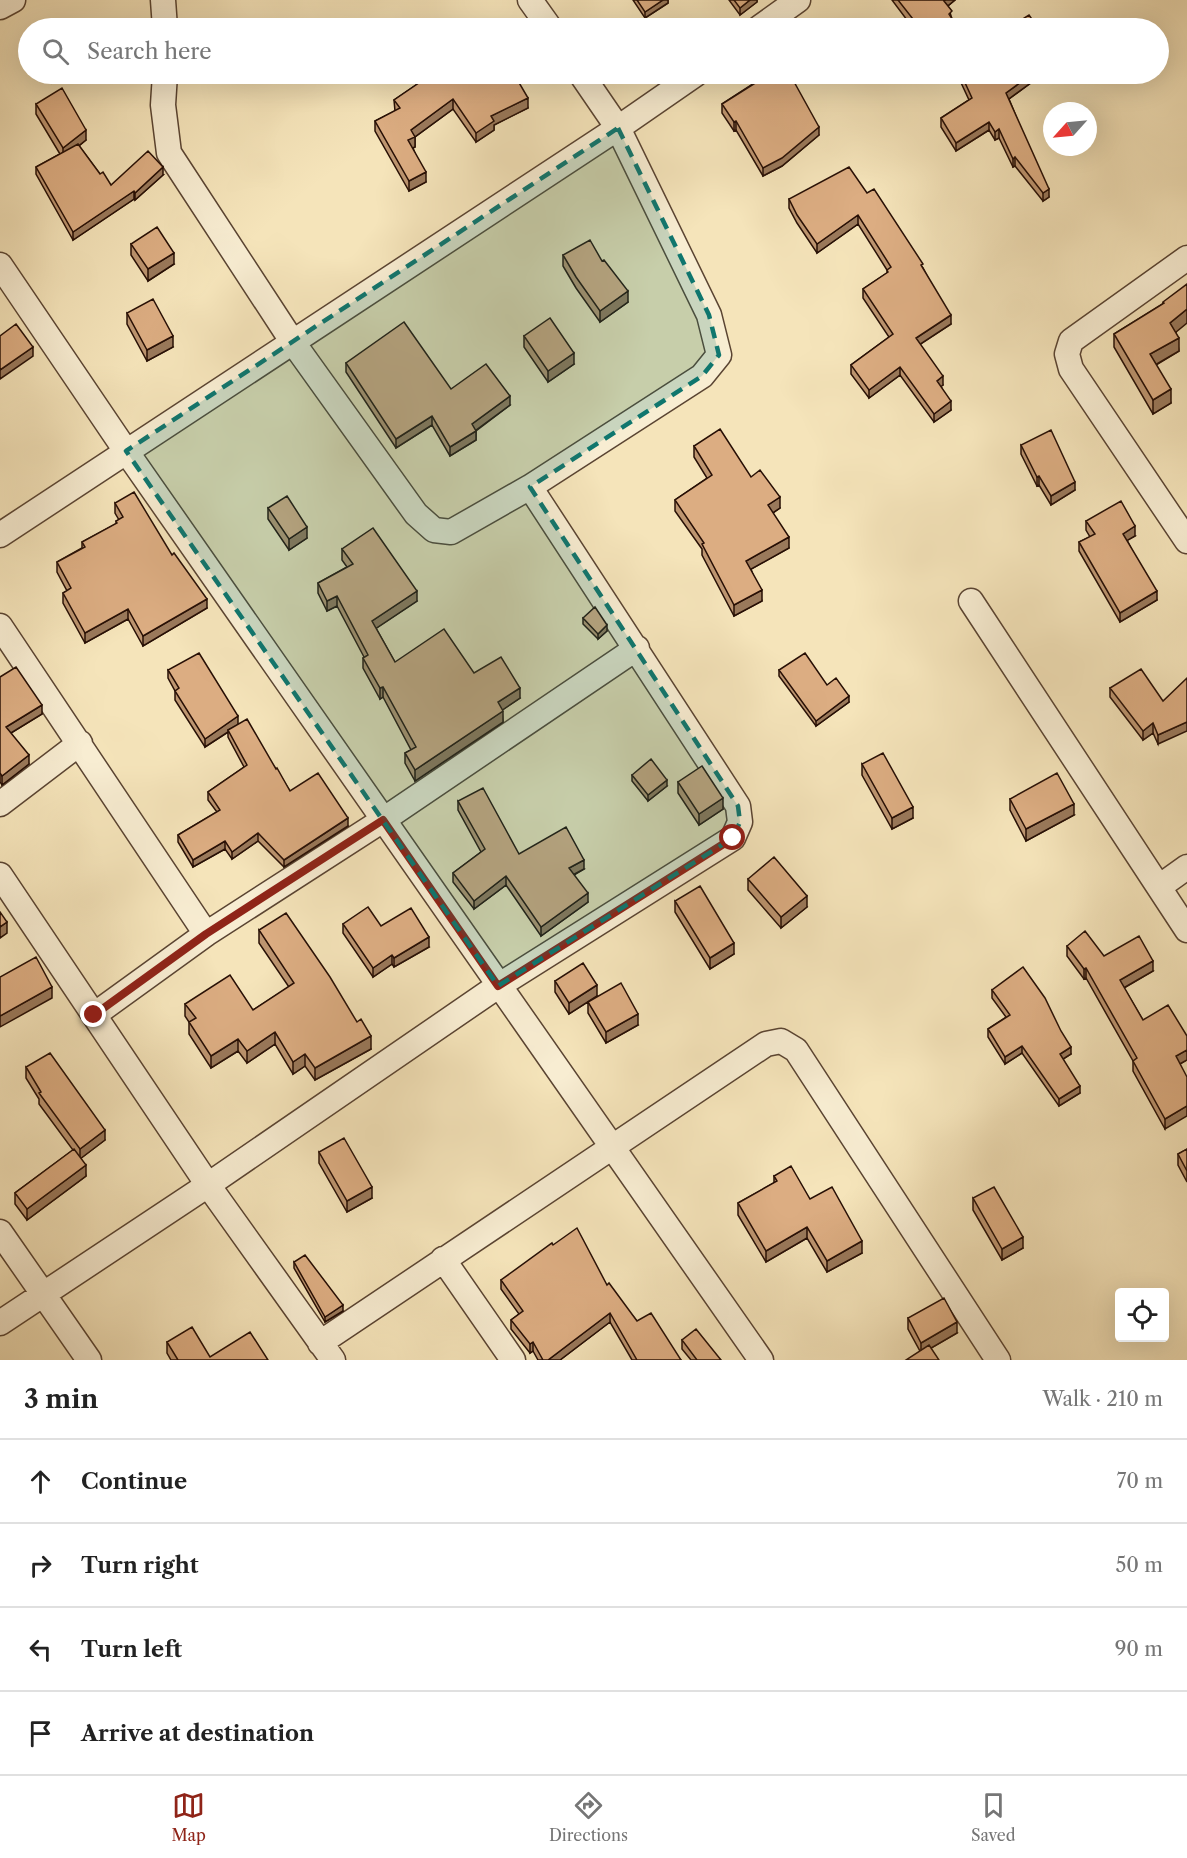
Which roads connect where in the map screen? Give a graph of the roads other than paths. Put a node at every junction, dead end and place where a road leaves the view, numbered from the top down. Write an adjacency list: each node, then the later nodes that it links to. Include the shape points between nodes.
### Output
1 (13, 0): 5 (street)
2 (162, 0): 6 (street)
3 (530, 0): 7 (street)
4 (796, 1): 8 (street)
5 (0, 7)
6 (164, 18)
7 (543, 18)
8 (773, 18)
9 (164, 84): 15 (street, via 169,153)
10 (588, 84): 12 (street)
11 (682, 84): 12 (street)
12 (618, 128): 15 (street); 17 (street, via 709,315 719,355 702,376)
13 (1187, 258): 19 (street, via 1071,341 1066,354 1071,369)
14 (0, 265): 16 (street)
15 (292, 342): 16 (street); 17 (street, via 416,514 434,530 451,532)
16 (126, 451): 18 (street); 25 (street)
17 (530, 487): 22 (street)
18 (0, 535)
19 (1187, 541)
20 (971, 602): 28 (street)
21 (0, 626): 23 (street)
22 (637, 648): 25 (street); 31 (street, via 738,806 740,822 733,838)
23 (80, 743): 24 (street); 30 (street)
24 (0, 804)
25 (383, 820): 30 (street); 31 (street)
26 (1187, 867): 28 (street)
27 (0, 875): 32 (street)
28 (1159, 887): 29 (street)
29 (1187, 930)
30 (206, 934): 32 (street)
31 (498, 986): 33 (street); 34 (street)
32 (94, 1015): 34 (street)
33 (612, 1146): 36 (street); 42 (street); 43 (street, via 766,1044 781,1041 796,1050)
34 (208, 1185): 37 (street); 39 (street)
35 (0, 1232): 37 (street)
36 (443, 1259): 39 (street); 41 (street)
37 (43, 1294): 38 (street); 40 (street)
38 (0, 1323)
39 (326, 1351)
40 (89, 1360)
41 (513, 1360)
42 (761, 1360)
43 (998, 1360)

